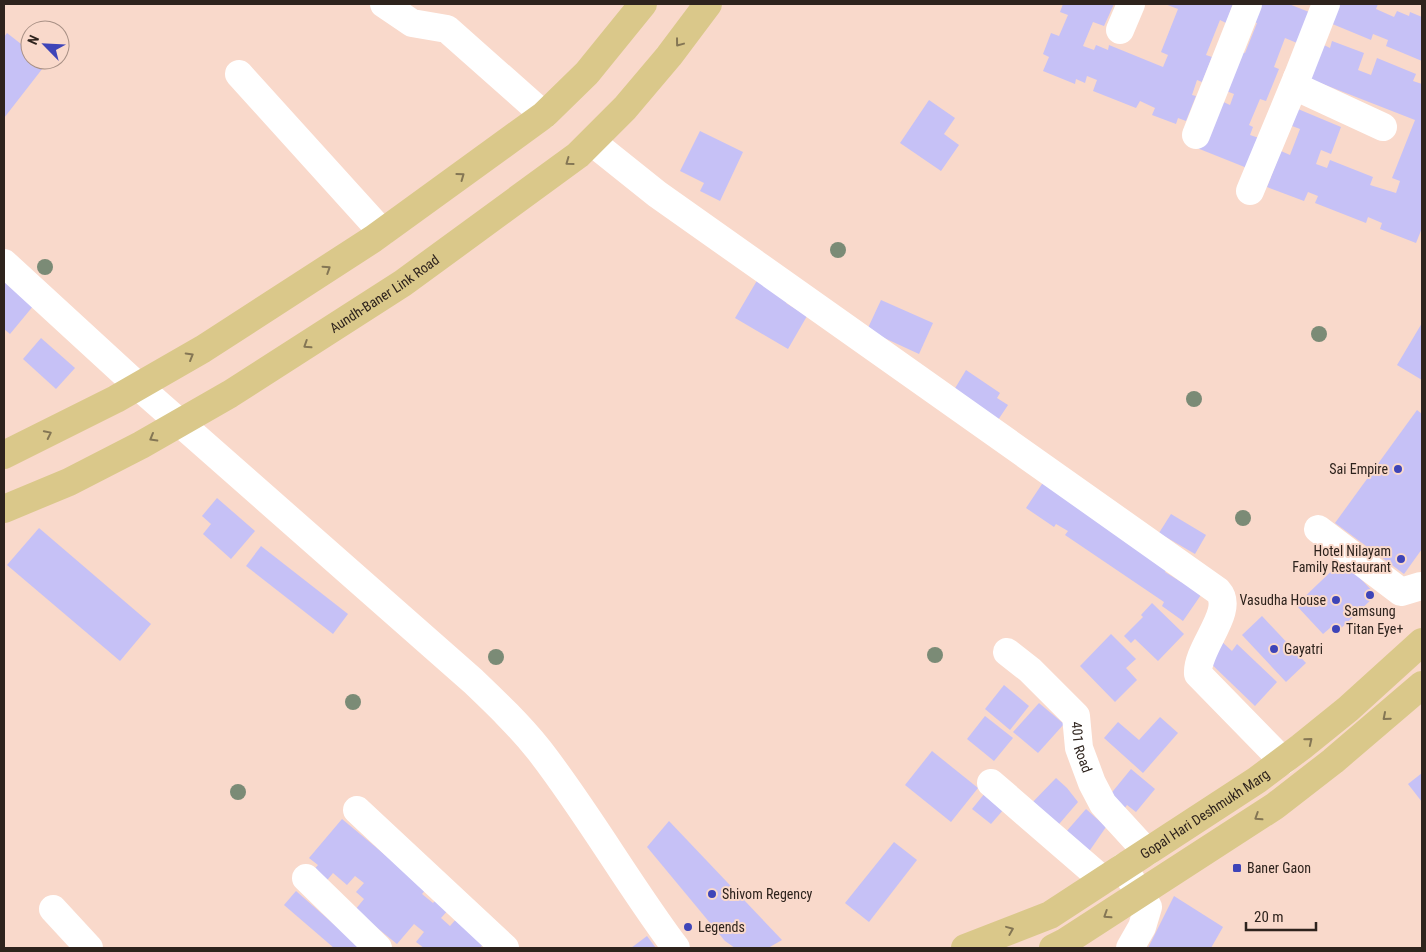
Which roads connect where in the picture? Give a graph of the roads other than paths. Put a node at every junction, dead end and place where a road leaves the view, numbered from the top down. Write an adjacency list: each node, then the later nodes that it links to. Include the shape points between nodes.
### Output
1 (384, 4): 10 (street, via 412,23 447,29)
2 (643, 4): 10 (main road, via 587,73)
3 (708, 4): 13 (main road, Aundh-Baner Link Road, one-way to 13, via 669,56)
4 (1131, 4): 7 (street)
5 (1248, 4): 12 (street)
6 (1326, 4): 9 (street)
7 (1120, 30)
8 (239, 74): 15 (street)
9 (1297, 78): 11 (street, via 1297,85 1303,90); 14 (street)
10 (544, 115): 15 (main road, one-way to 10)
11 (1383, 127)
12 (1196, 136)
13 (592, 142): 18 (main road, Aundh-Baner Link Road, one-way to 18, via 402,283 230,394); 26 (street, via 657,194 1218,591 1223,599 1223,611 1199,661 1198,674)
14 (1250, 191)
15 (382, 232): 17 (main road, one-way to 15, via 203,349)
16 (4, 263): 17 (street)
17 (138, 386): 18 (street); 19 (main road, one-way to 17)
18 (179, 423): 20 (main road, Aundh-Baner Link Road, one-way to 20, via 69,482); 37 (street, via 504,711 539,750)
19 (4, 455)
20 (4, 509)
21 (1318, 529): 22 (street, via 1401,592)
22 (1422, 586)
23 (1422, 642): 26 (main road, Gopal Hari Deshmukh Marg, one-way to 23, via 1348,709)
24 (1007, 652): 29 (street, 401 Road, via 1076,716 1079,748 1092,783 1103,804)
25 (1422, 685): 32 (main road, one-way to 32, via 1347,750 1275,806)
26 (1283, 761): 29 (main road, Gopal Hari Deshmukh Marg)
27 (991, 783): 30 (street)
28 (357, 810): 36 (street)
29 (1147, 852): 30 (main road, Gopal Hari Deshmukh Marg)
30 (1113, 874): 32 (street); 38 (main road, Gopal Hari Deshmukh Marg, one-way to 30, via 1050,915)
31 (306, 878): 35 (street)
32 (1141, 893): 39 (main road, one-way to 39); 40 (street, via 1148,907 1142,927)
33 (53, 909): 34 (street)
34 (89, 948)
35 (378, 948)
36 (506, 948)
37 (676, 948)
38 (965, 948)
39 (1053, 948)
40 (1130, 948)

